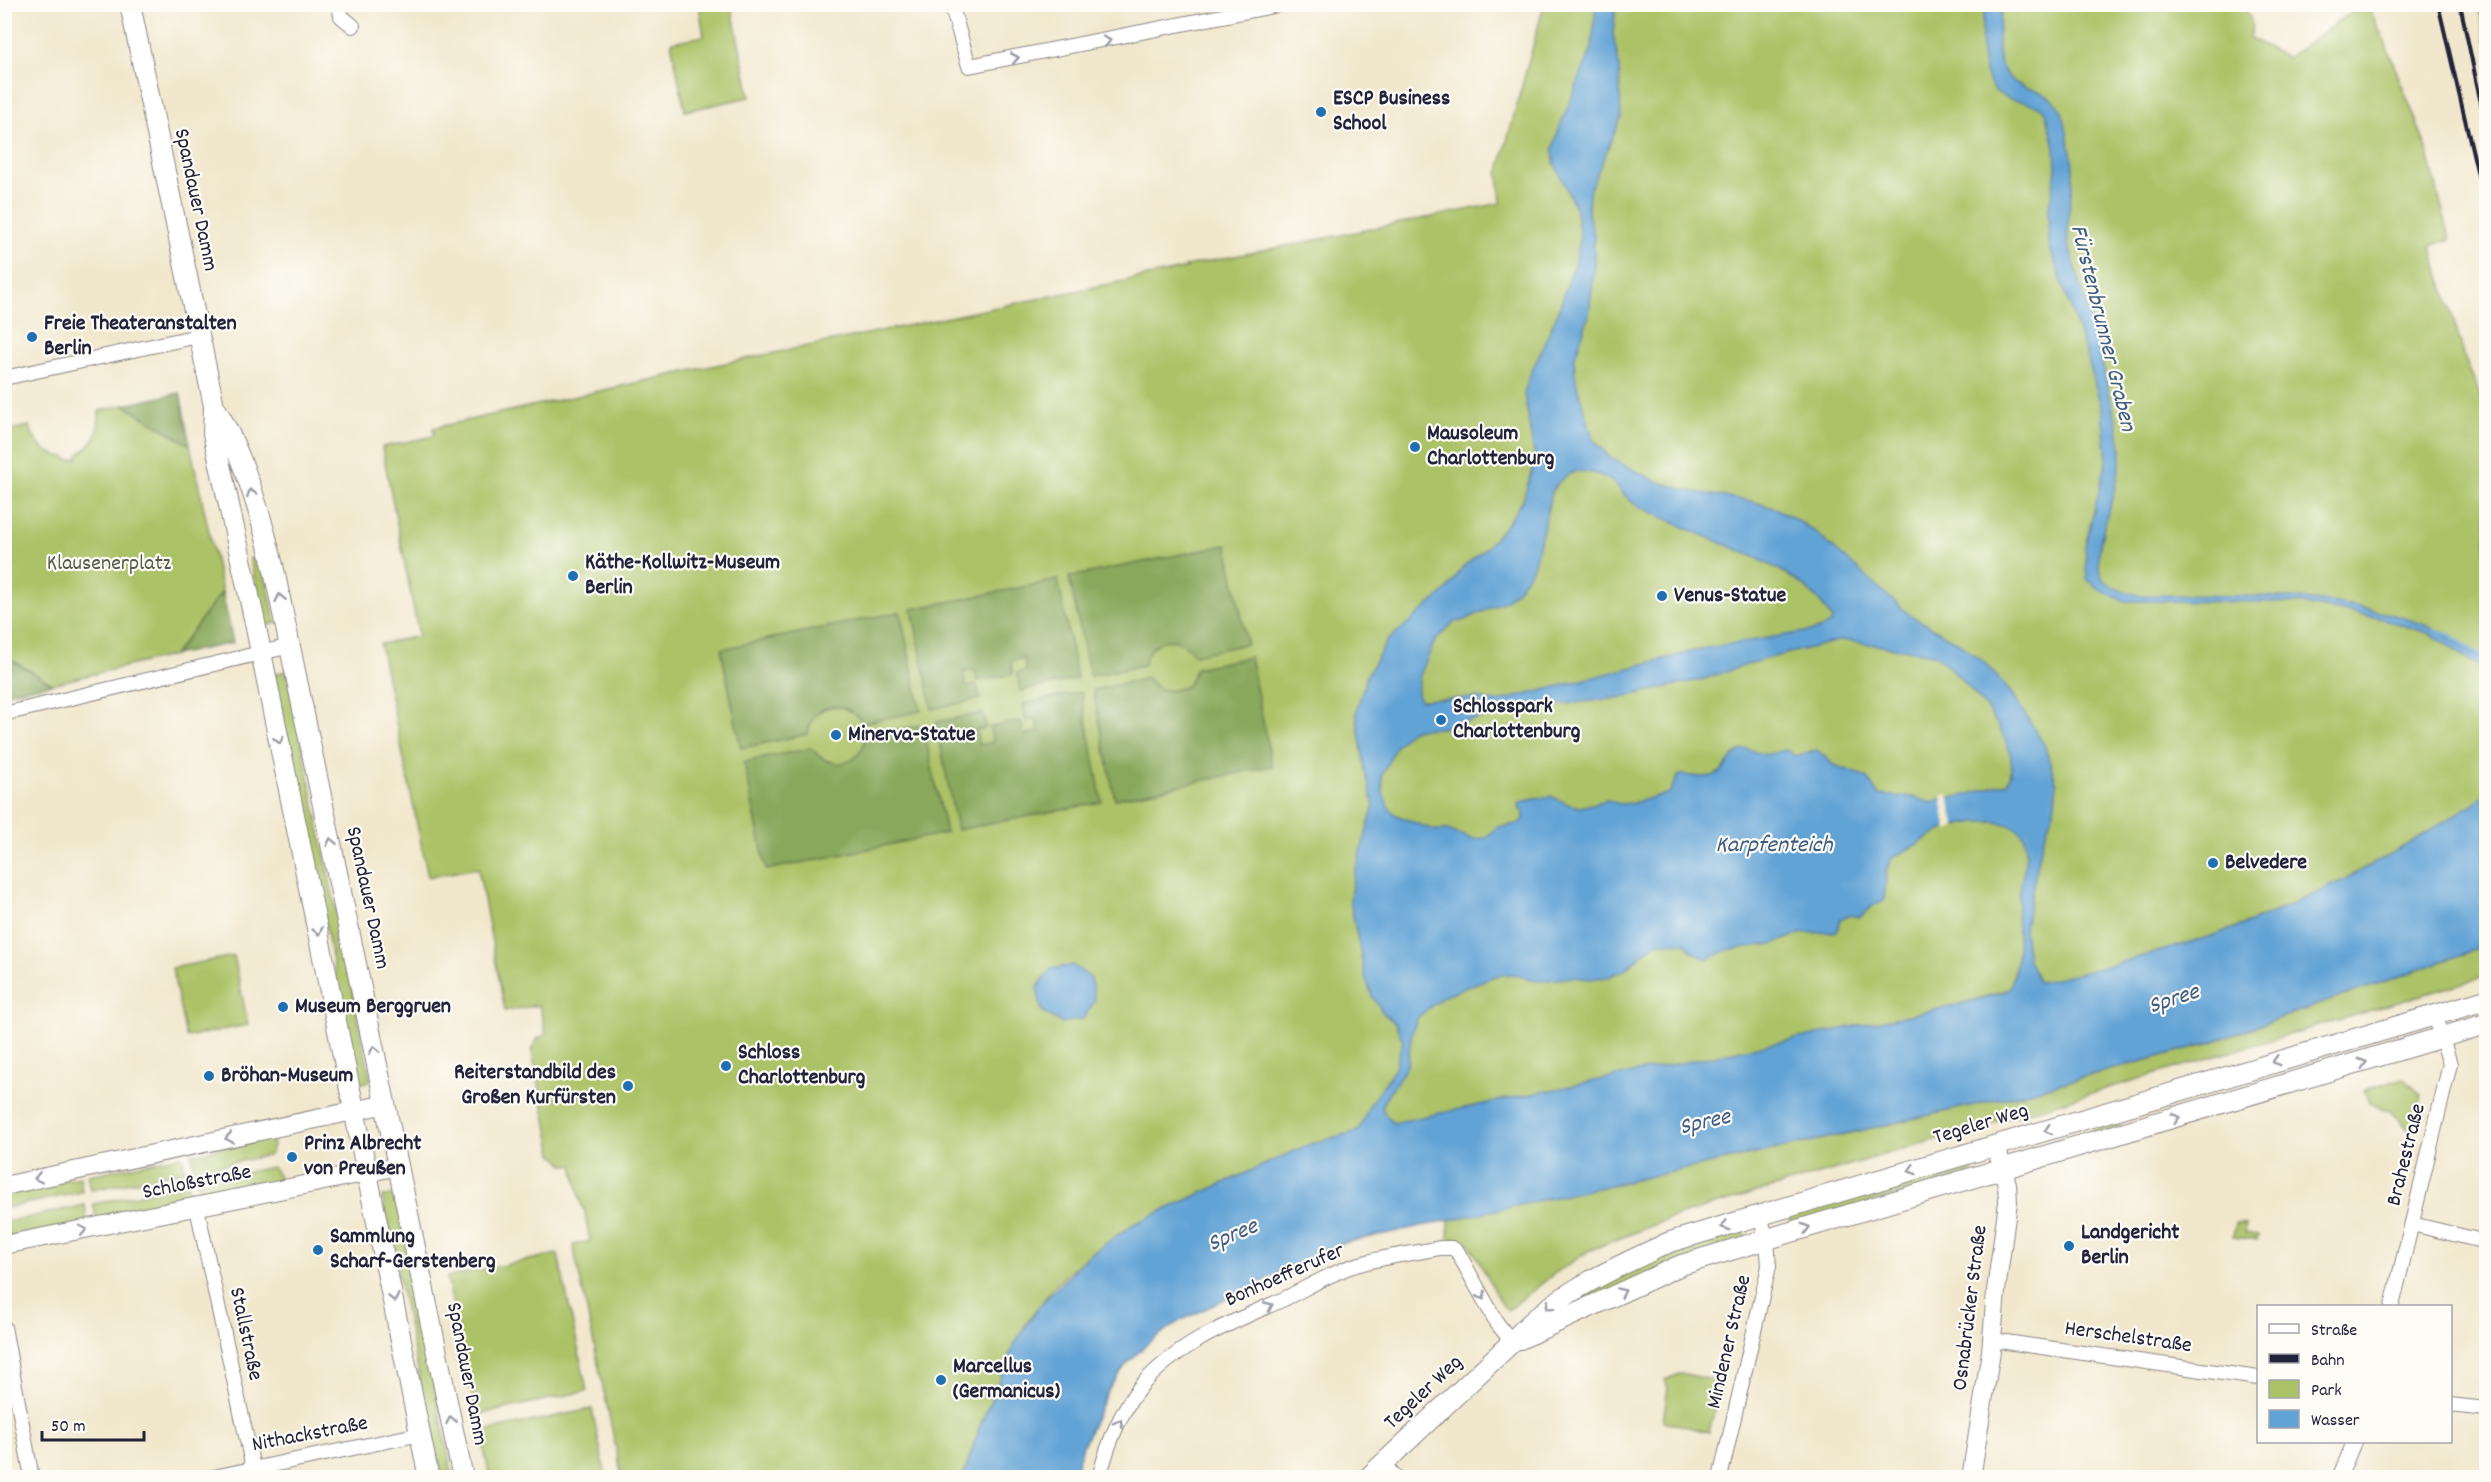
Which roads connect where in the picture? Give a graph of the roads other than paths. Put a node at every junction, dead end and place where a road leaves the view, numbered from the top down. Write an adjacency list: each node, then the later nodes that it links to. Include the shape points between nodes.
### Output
1 (130, 4): 6 (main road, Spandauer Damm)
2 (339, 4): 5 (street, via 341,16)
3 (951, 4): 4 (street, one-way to 4, via 969,66)
4 (1283, 4)
5 (353, 26)
6 (198, 336): 7 (street); 8 (main road, Spandauer Damm)
7 (4, 378)
8 (214, 406): 9 (main road, Spandauer Damm, one-way to 8, via 262,527 228,428); 10 (main road, Spandauer Damm, via 213,433)
9 (290, 646): 10 (street); 16 (main road, Spandauer Damm, one-way to 9)
10 (261, 653): 11 (street); 17 (main road, Spandauer Damm, one-way to 17)
11 (4, 714)
12 (2487, 1000): 13 (main road, Tegeler Weg)
13 (2435, 1015): 15 (street, Brahestraße); 18 (main road, Tegeler Weg, one-way to 18)
14 (2487, 1024): 15 (main road, Tegeler Weg)
15 (2443, 1039): 20 (main road, Tegeler Weg, one-way to 15); 25 (street, Brahestraße, via 2450,1064)
16 (386, 1104): 17 (street, Schloßstraße); 19 (main road, Spandauer Damm)
17 (354, 1111): 21 (main road, Spandauer Damm); 22 (street, Schloßstraße, one-way to 22)
18 (1996, 1146): 20 (street, Osnabrücker Straße); 24 (main road, Tegeler Weg, one-way to 24)
19 (399, 1166): 21 (street, Schloßstraße); 43 (main road, Spandauer Damm, one-way to 19)
20 (2003, 1170): 26 (main road, Tegeler Weg, one-way to 20); 31 (street, Osnabrücker Straße, via 2008,1202)
21 (368, 1172): 23 (street, Schloßstraße); 36 (main road, Spandauer Damm, one-way to 36)
22 (4, 1186)
23 (197, 1208): 28 (street, Schloßstraße, one-way to 23); 38 (street, Stallstraße)
24 (1760, 1216): 26 (street, Mindener Straße); 32 (main road, Tegeler Weg, one-way to 32, via 1670,1242 1606,1272 1557,1300)
25 (2412, 1224): 27 (street); 29 (street, Brahestraße)
26 (1767, 1240): 32 (main road, Tegeler Weg, one-way to 26, via 1681,1265); 46 (street, Mindener Straße, via 1769,1266)
27 (2487, 1242)
28 (4, 1245)
29 (2392, 1305)
30 (4, 1327): 40 (street)
31 (1992, 1340): 33 (street, Herschelstraße); 47 (street, Osnabrücker Straße)
32 (1512, 1342): 39 (main road, Tegeler Weg); 44 (street, Bonhoefferufer, one-way to 32, via 1126,1408 1156,1370 1206,1335 1351,1267 1452,1248)
33 (2257, 1378)
34 (2452, 1405): 35 (street)
35 (2487, 1409)
36 (421, 1434): 38 (street, Nithackstraße); 42 (main road, Spandauer Damm)
37 (2354, 1443): 48 (street)
38 (253, 1468): 41 (street, Nithackstraße)
39 (1390, 1471): 45 (main road, Tegeler Weg)
40 (32, 1478)
41 (209, 1478)
42 (429, 1478)
43 (463, 1478)
44 (1099, 1478)
45 (1368, 1478)
46 (1720, 1478)
47 (1971, 1478)
48 (2339, 1478)

